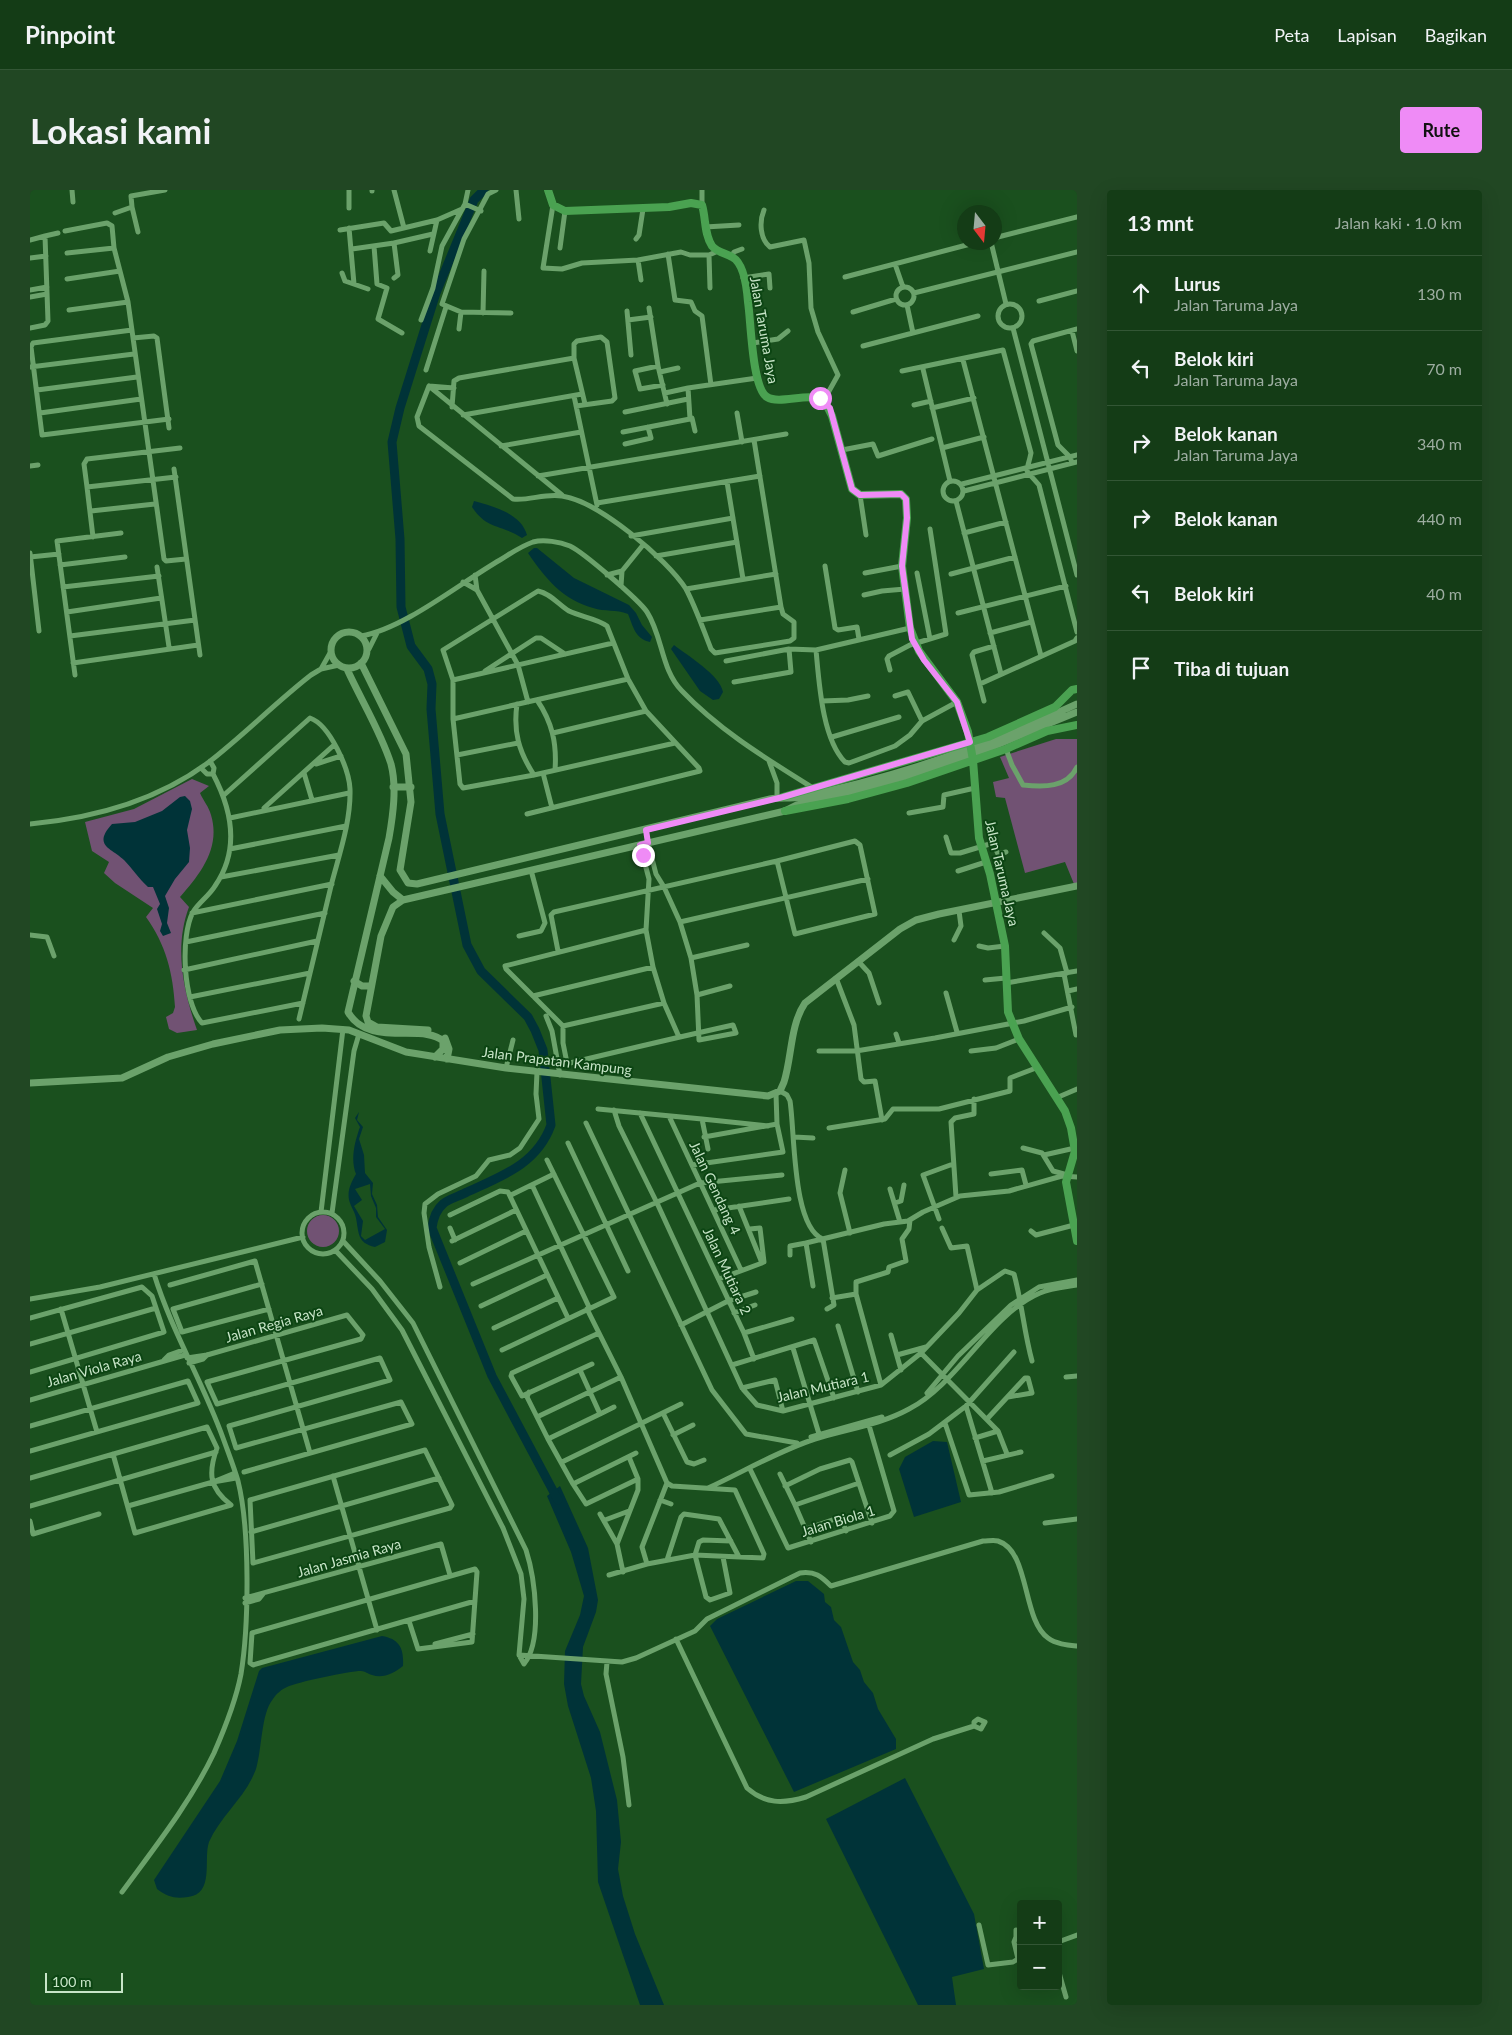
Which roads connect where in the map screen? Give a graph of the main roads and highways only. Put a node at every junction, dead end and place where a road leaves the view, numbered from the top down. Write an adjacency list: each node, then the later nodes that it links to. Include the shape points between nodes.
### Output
1 (548, 190): 4 (main road, Jalan Taruma Jaya, via 553,205 565,211 702,205 705,227 713,246 738,262 760,389 770,399 815,397 824,400 830,408 852,489 860,495 904,496 907,505 902,566 914,643 957,702)
2 (1077, 688): 4 (main road, via 1055,707)
3 (1077, 725): 5 (main road, via 1047,732)
4 (970, 742): 5 (main road, Jalan Taruma Jaya); 6 (main road)
5 (973, 760): 7 (main road, via 870,793); 8 (main road, Jalan Taruma Jaya, via 977,818 1005,946 1007,1006 1019,1039 1067,1116 1075,1148 1066,1188)
6 (783, 798)
7 (789, 808)
8 (1075, 1216): 9 (main road, Jalan Taruma Jaya)
9 (1077, 1241)

